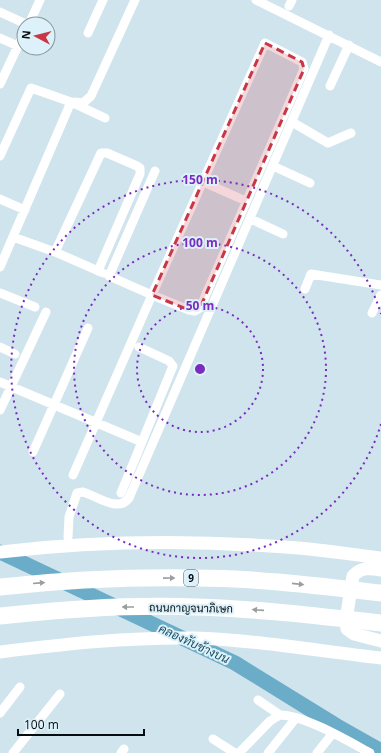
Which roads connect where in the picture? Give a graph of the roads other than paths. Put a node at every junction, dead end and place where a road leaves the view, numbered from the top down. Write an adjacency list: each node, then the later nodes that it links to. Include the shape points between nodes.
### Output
1 (40, 0): 6 (street)
2 (103, 0): 8 (street)
3 (135, 0): 18 (street, via 92,96 84,103)
4 (256, 0): 9 (street)
5 (0, 12): 7 (street)
6 (31, 16)
7 (16, 19)
8 (88, 33)
9 (329, 35): 12 (street); 20 (street)
10 (0, 38): 11 (street)
11 (16, 45)
12 (349, 45): 14 (street); 17 (street)
13 (16, 49): 15 (street)
14 (381, 62)
15 (3, 67): 16 (street)
16 (0, 84)
17 (330, 86)
18 (71, 102): 19 (street); 22 (street, via 30,89); 29 (street)
19 (105, 118)
20 (292, 122): 21 (street, via 328,143); 23 (street)
21 (351, 133)
22 (0, 156)
23 (273, 166): 26 (street); 30 (street)
24 (155, 171): 36 (street)
25 (203, 182): 28 (street); 28 (street, via 265,43 304,65); 40 (street)
26 (310, 183)
27 (0, 199): 29 (street)
28 (246, 201): 40 (street, via 200,308 195,311 189,310)
29 (25, 210): 32 (street)
30 (251, 219): 31 (street); 58 (street, via 130,498 126,503 118,505 83,492 77,493 69,516)
31 (283, 234)
32 (13, 237): 33 (street); 34 (street)
33 (55, 252): 35 (street); 35 (street, via 101,153 107,153 137,166 140,168 140,174)
34 (0, 267)
35 (98, 271): 36 (street)
36 (109, 276): 40 (street)
37 (381, 285): 38 (street, via 311,274)
38 (305, 289)
39 (0, 293): 42 (street)
40 (152, 295): 53 (street)
41 (381, 295): 44 (street)
42 (35, 307)
43 (46, 312): 50 (street)
44 (372, 313)
45 (88, 328): 51 (street)
46 (0, 347): 48 (street)
47 (139, 347): 54 (street, via 169,361 173,366)
48 (15, 354)
49 (0, 382): 50 (street)
50 (11, 386): 51 (street); 52 (street)
51 (53, 406): 53 (street); 55 (street)
52 (0, 410)
53 (95, 423): 54 (street); 56 (street)
54 (142, 442): 57 (street)
55 (33, 452)
56 (73, 476)
57 (121, 493)
58 (68, 537)
59 (0, 552): 60 (main road, via 48,546 149,542 286,547)
60 (381, 558)
61 (381, 570): 66 (main road, via 365,568 353,576 346,620 347,629 354,634)
62 (0, 587): 63 (highway, 9, one-way to 63, via 91,579 195,578 295,584)
63 (381, 593)
64 (0, 616): 65 (highway, ถนนกาญจนาภิเษก, one-way to 64, via 294,613 195,607 112,607)
65 (381, 623)
66 (381, 642)
67 (0, 652): 68 (main road, via 110,640 194,638)
68 (375, 657)
69 (20, 687): 72 (street)
70 (60, 694): 77 (street)
71 (258, 700): 73 (street)
72 (0, 713)
73 (280, 715): 74 (street); 79 (street)
74 (296, 718): 75 (street); 80 (street)
75 (333, 733): 81 (street); 82 (street)
76 (213, 739): 78 (street)
77 (13, 753)
78 (235, 753)
79 (239, 753)
80 (268, 753)
81 (317, 753)
82 (370, 753)

